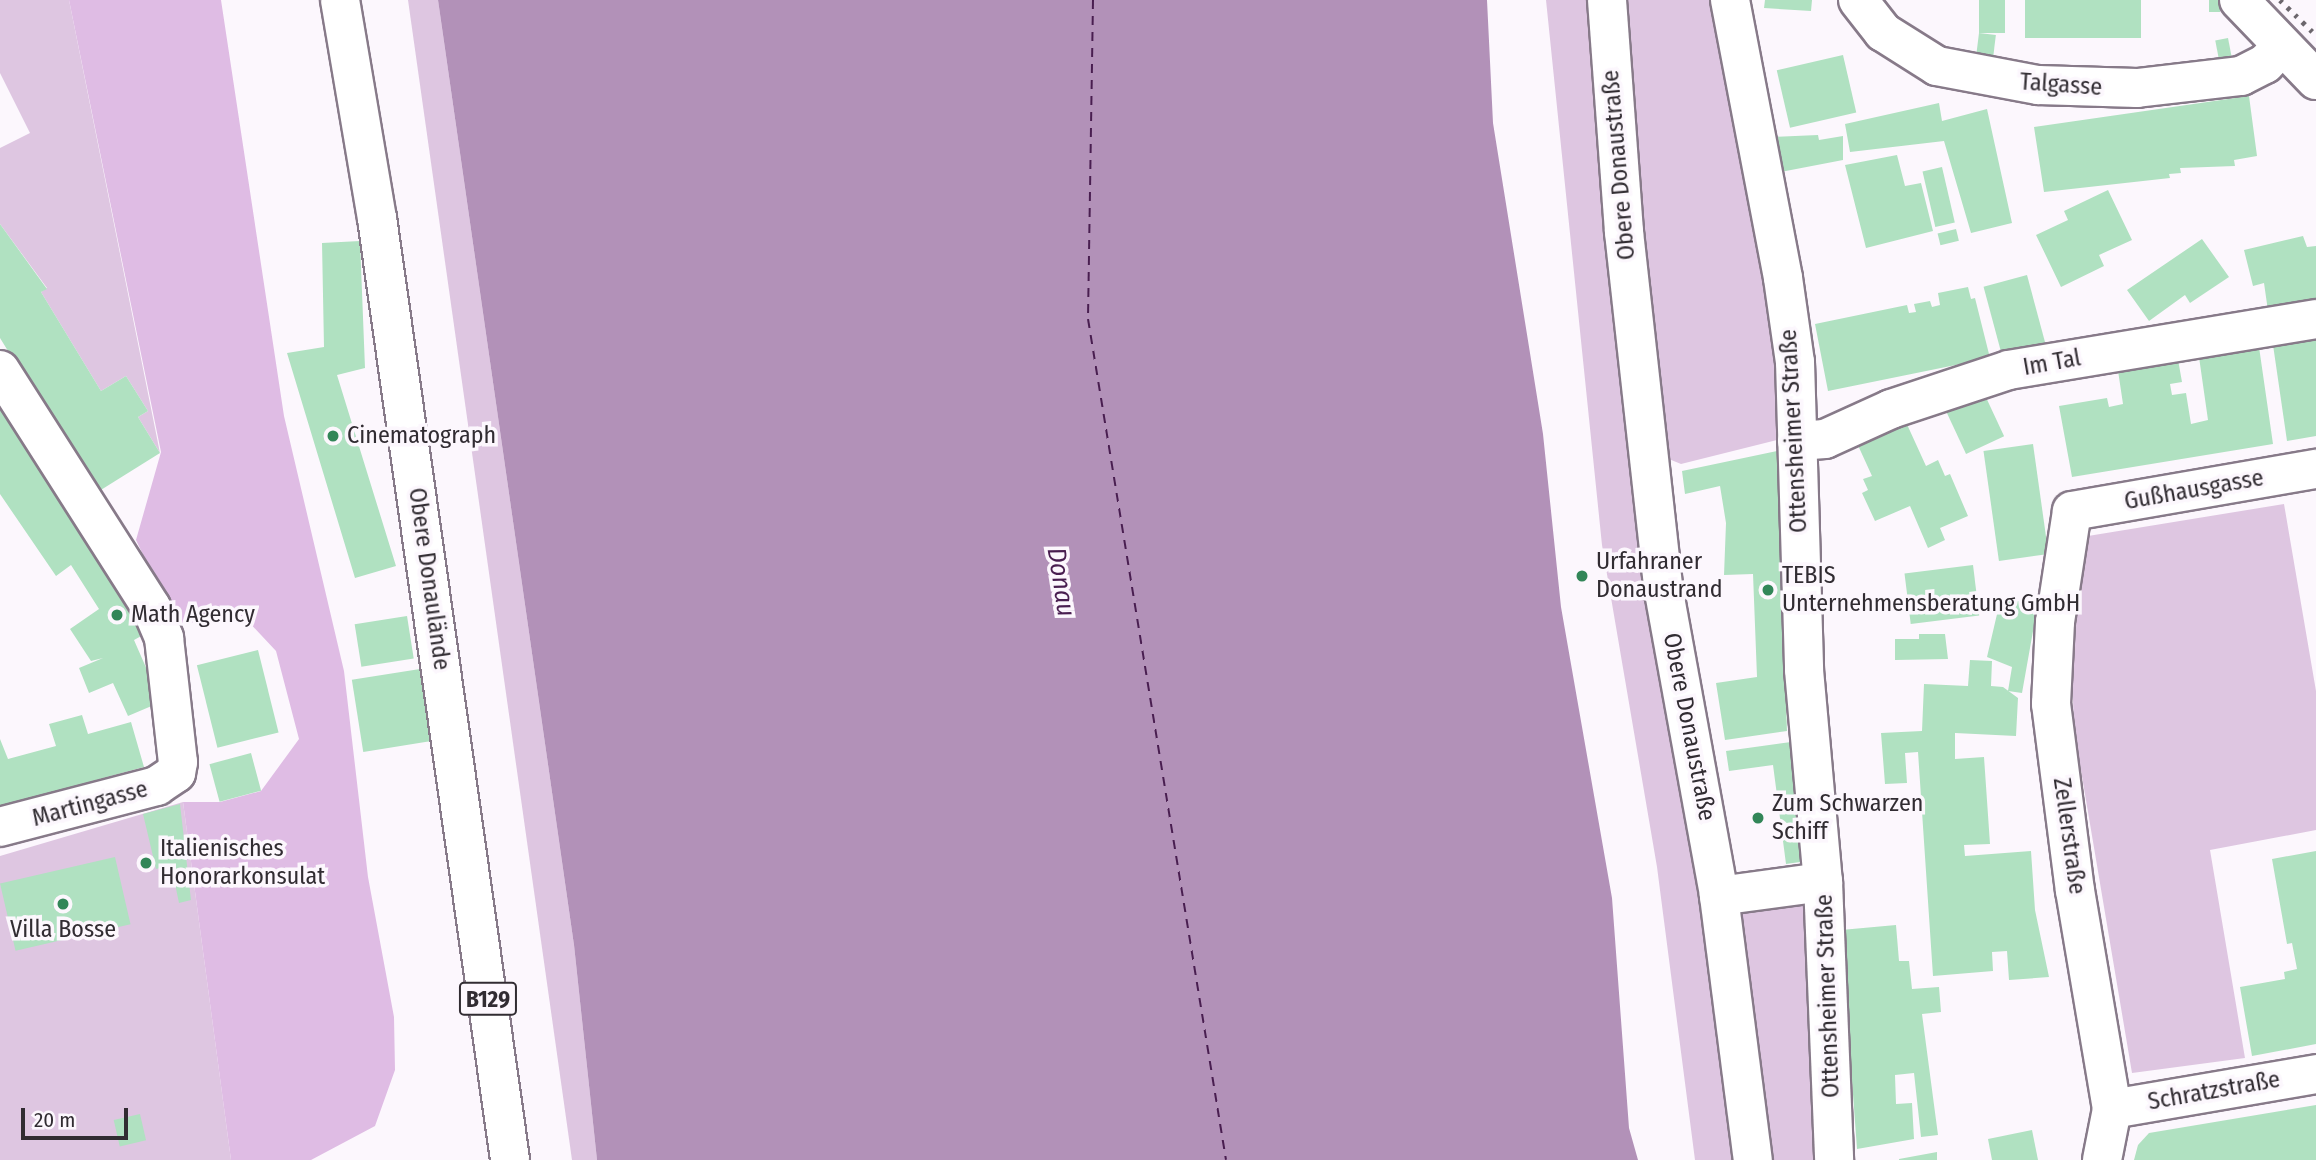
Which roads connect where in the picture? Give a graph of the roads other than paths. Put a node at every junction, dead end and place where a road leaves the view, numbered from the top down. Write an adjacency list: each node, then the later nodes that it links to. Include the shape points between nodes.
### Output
1 (340, 0): 18 (street, Obere Donaulände / B129, via 381,244)
2 (1607, 0): 15 (street, Obere Donaustraße, via 1624,232 1659,556)
3 (1730, 0): 10 (street, Ottensheimer Straße, via 1783,278 1795,362)
4 (1858, 0): 6 (street, Talgasse, via 1883,32 1911,53 1944,68 2038,85 2137,88 2241,76 2265,64)
5 (2239, 0): 6 (street)
6 (2281, 47): 7 (street)
7 (2316, 80)
8 (2316, 319): 10 (street, Im Tal, via 2009,370 1902,405 1825,439)
9 (0, 370): 13 (street, Martingasse, via 151,607 164,638 176,773 157,786)
10 (1797, 441): 14 (street, Ottensheimer Straße, via 1804,670)
11 (2315, 478): 12 (street, Gußhausgasse)
12 (2072, 511): 17 (street, Zellerstraße, via 2055,621 2051,704 2075,891)
13 (0, 827)
14 (1823, 882): 15 (street); 20 (street, Ottensheimer Straße)
15 (1719, 896): 19 (street, Obere Donaustraße)
16 (2316, 1074): 17 (street, Schratzstraße)
17 (2112, 1109): 21 (street, Zellerstraße)
18 (510, 1160)
19 (1753, 1160)
20 (1834, 1160)
21 (2102, 1160)

